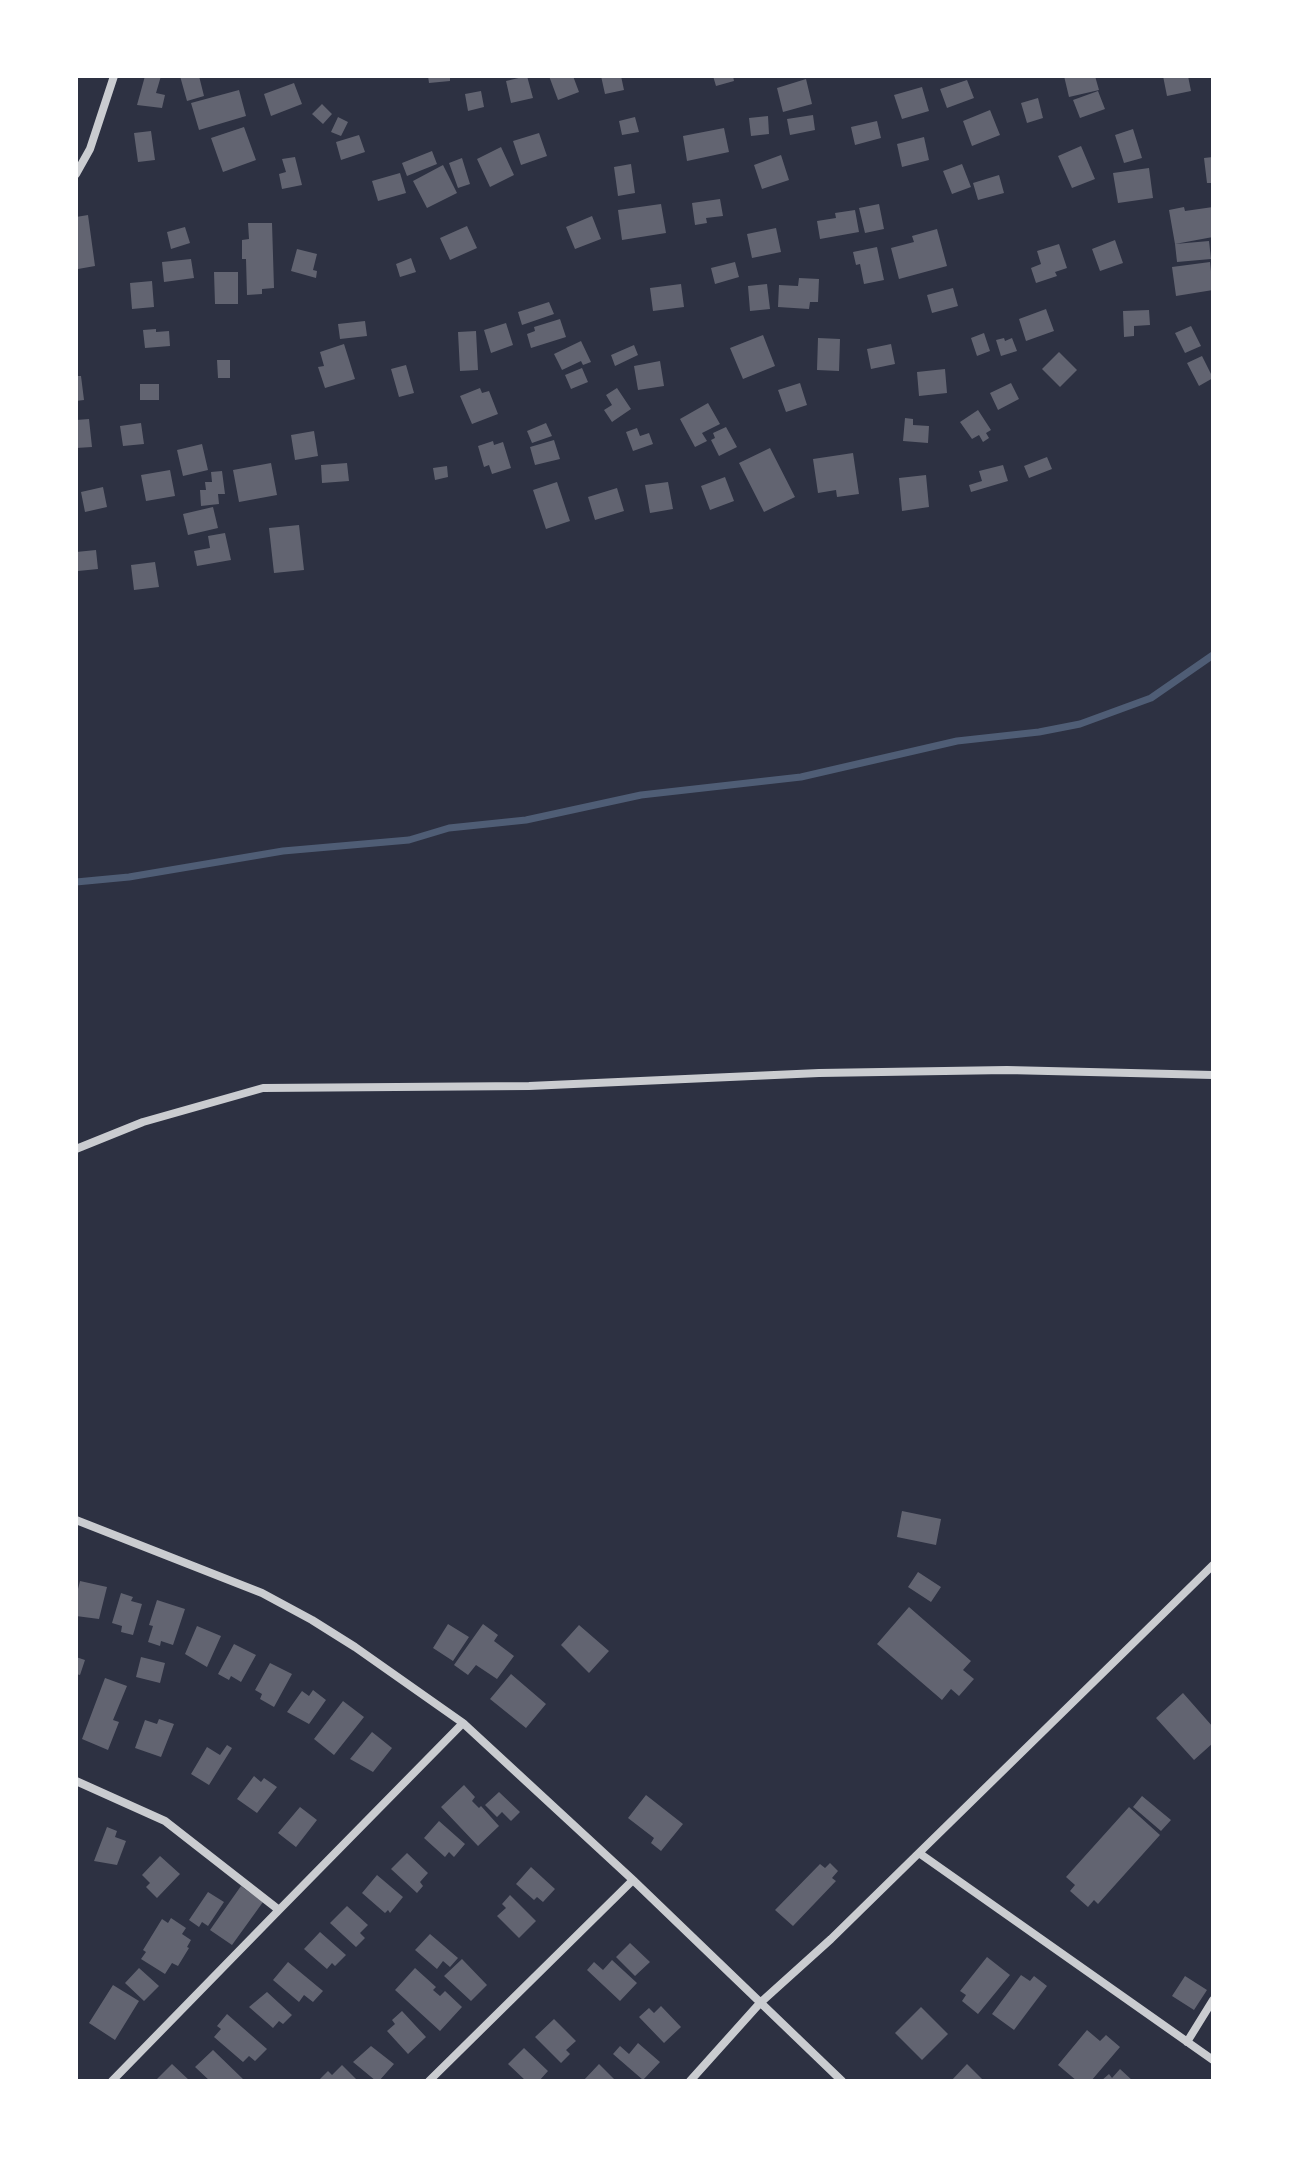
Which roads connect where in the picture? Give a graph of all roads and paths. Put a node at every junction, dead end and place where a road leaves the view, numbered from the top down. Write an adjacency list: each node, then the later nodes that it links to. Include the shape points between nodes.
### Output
1 (114, 76): 2 (street, via 90,149)
2 (76, 174)
3 (1213, 1075): 4 (street, via 1007,1070 529,1086 263,1088 143,1122)
4 (76, 1149)
5 (76, 1520): 7 (street, via 262,1593 355,1647)
6 (1213, 1565): 9 (street)
7 (463, 1723): 10 (street); 11 (street)
8 (76, 1781): 11 (street, via 165,1821)
9 (919, 1853): 13 (street); 14 (street)
10 (633, 1880): 13 (street); 17 (street)
11 (279, 1910): 16 (street)
12 (1213, 2000): 14 (street)
13 (760, 2003): 18 (street); 19 (street)
14 (1187, 2042): 15 (street)
15 (1213, 2060)
16 (112, 2081)
17 (429, 2081)
18 (690, 2081)
19 (842, 2081)

